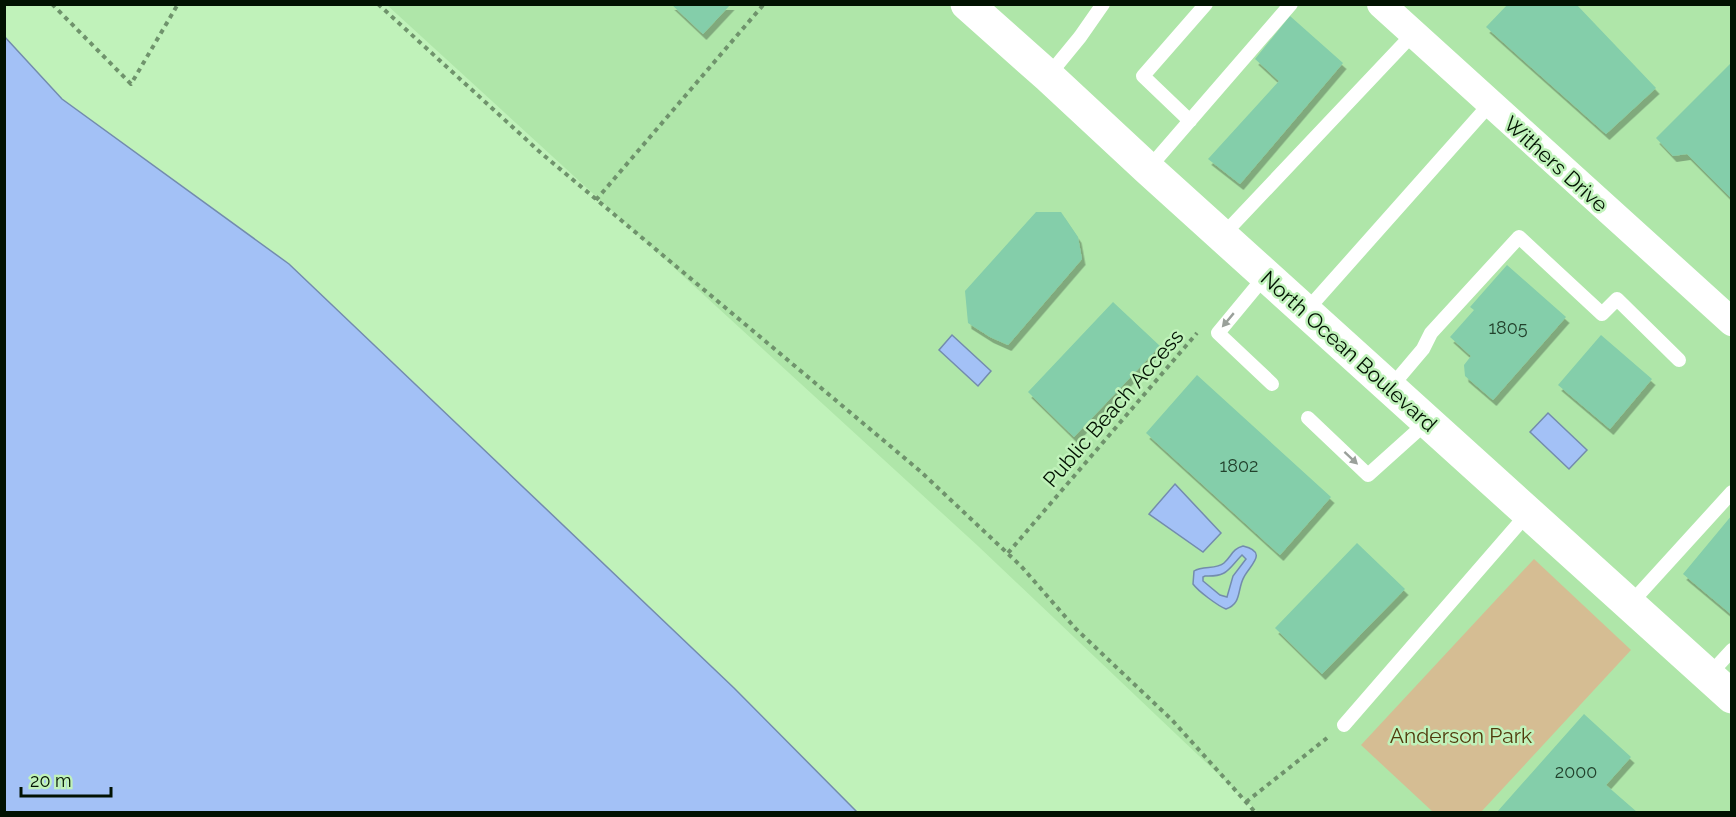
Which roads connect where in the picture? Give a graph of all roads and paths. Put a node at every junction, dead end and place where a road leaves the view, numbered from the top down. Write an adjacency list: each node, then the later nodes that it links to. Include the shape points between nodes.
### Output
1 (52, 4): 2 (path, via 131,84)
2 (178, 4)
3 (378, 4): 14 (path)
4 (764, 4): 14 (path)
5 (1103, 4): 10 (lane)
6 (1206, 4): 12 (lane, via 1143,76)
7 (1291, 4): 12 (lane)
8 (981, 12): 10 (main road, North Ocean Boulevard)
9 (1401, 15): 11 (street, Withers Drive); 15 (lane)
10 (1048, 76): 13 (main road, North Ocean Boulevard)
11 (1490, 104): 17 (lane); 18 (street, Withers Drive)
12 (1190, 121): 13 (lane)
13 (1148, 169): 15 (main road, North Ocean Boulevard)
14 (596, 200): 27 (path, via 920,471)
15 (1222, 236): 16 (main road, North Ocean Boulevard)
16 (1266, 275): 17 (main road, North Ocean Boulevard); 21 (lane, one-way to 21, via 1218,333)
17 (1305, 311): 22 (main road, North Ocean Boulevard)
18 (1731, 322)
19 (1202, 328): 27 (path, Public Beach Access)
20 (1679, 360): 22 (lane, via 1617,299 1602,314 1519,237 1431,333 1423,349)
21 (1272, 384)
22 (1390, 388): 24 (main road, North Ocean Boulevard)
23 (1308, 418): 24 (lane, one-way to 24, via 1368,475)
24 (1427, 422): 26 (main road, North Ocean Boulevard)
25 (1731, 492): 28 (lane)
26 (1528, 513): 28 (main road, North Ocean Boulevard); 32 (lane)
27 (1008, 553): 33 (path, via 1076,629 1172,720)
28 (1629, 605): 30 (main road, North Ocean Boulevard)
29 (1731, 650): 30 (lane)
30 (1708, 676): 31 (main road, North Ocean Boulevard)
31 (1731, 698)
32 (1344, 725): 33 (path)
33 (1246, 802): 34 (path)
34 (1255, 813)

